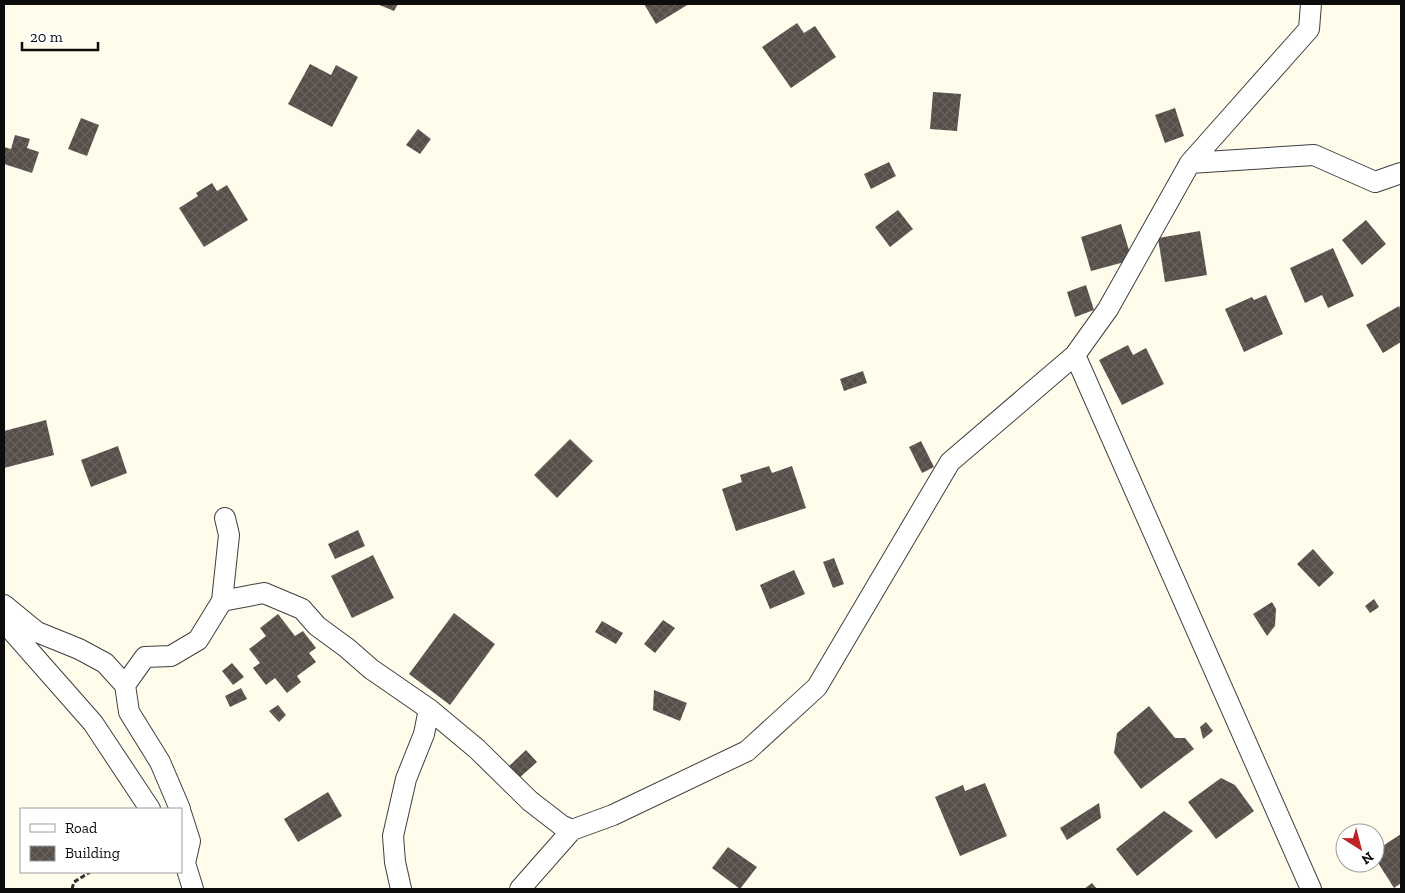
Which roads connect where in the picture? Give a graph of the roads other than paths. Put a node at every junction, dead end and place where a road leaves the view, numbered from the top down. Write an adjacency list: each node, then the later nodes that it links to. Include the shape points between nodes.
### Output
1 (1310, 4): 2 (street, via 1309,29)
2 (1190, 163): 3 (street, via 1314,155 1375,182); 4 (street, via 1108,309)
3 (1401, 173)
4 (1075, 355): 14 (street, via 950,462 817,687 747,751 613,815); 19 (street)
5 (225, 518): 6 (street, via 229,535)
6 (222, 600): 9 (street, via 198,640 171,656 145,657); 10 (street, via 264,593 302,609 317,626 371,669)
7 (4, 605): 9 (street, via 37,632 105,663)
8 (4, 622): 11 (street, via 93,723)
9 (125, 685): 12 (street, via 128,712 160,762)
10 (429, 709): 14 (street, via 530,800); 17 (street, via 424,734 406,780 394,836 395,862)
11 (149, 808)
12 (180, 808)
13 (182, 816): 15 (street, via 190,842)
14 (572, 830): 18 (street)
15 (183, 860): 16 (street)
16 (193, 889)
17 (402, 889)
18 (520, 889)
19 (1310, 889)

